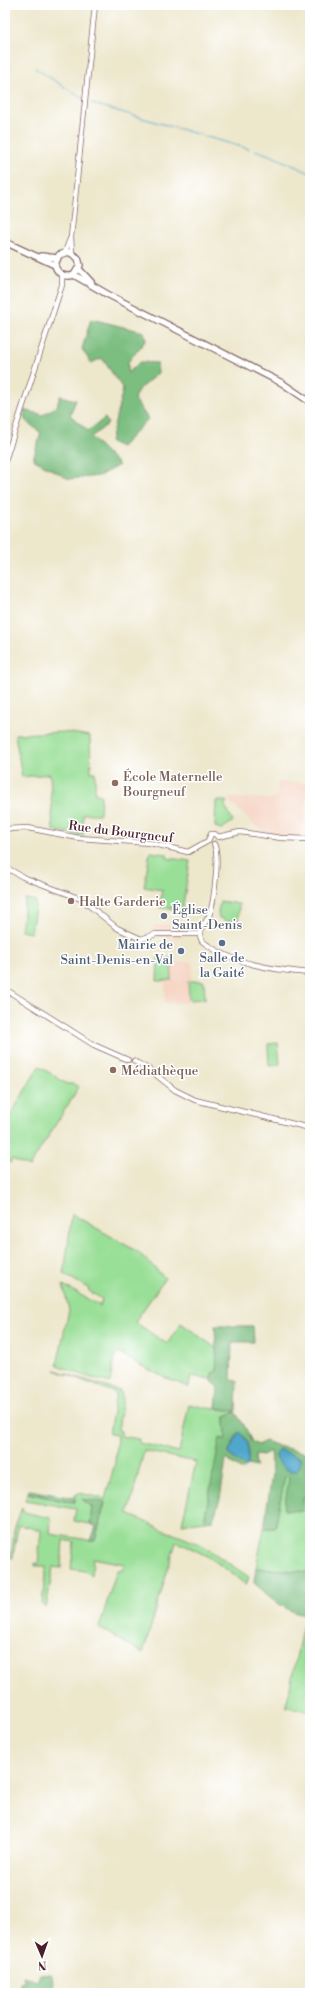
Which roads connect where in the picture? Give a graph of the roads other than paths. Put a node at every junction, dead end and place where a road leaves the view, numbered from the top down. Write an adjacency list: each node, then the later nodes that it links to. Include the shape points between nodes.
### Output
1 (95, 5): 2 (street)
2 (71, 237): 4 (street); 5 (street)
3 (5, 242): 6 (main road)
4 (65, 252): 5 (main road); 7 (main road)
5 (72, 253): 9 (main road, via 80,261)
6 (34, 256): 7 (main road); 8 (main road)
7 (57, 258): 8 (main road)
8 (55, 265): 10 (main road)
9 (79, 269): 11 (main road); 13 (main road)
10 (62, 275): 11 (main road); 12 (street)
11 (71, 276): 12 (street); 13 (main road)
12 (62, 285): 15 (street)
13 (99, 290): 14 (main road, via 282,383)
14 (310, 402)
15 (5, 461)
16 (5, 829): 19 (street, Rue du Bourgneuf, via 28,828 79,838 161,844 188,852)
17 (218, 837): 18 (street, via 240,832); 19 (street, via 211,834); 20 (street)
18 (310, 839)
19 (208, 841): 20 (street)
20 (214, 844): 22 (street, via 217,857 212,901 209,916)
21 (5, 867): 22 (street, via 23,877 81,899 117,928 141,939 156,934)
22 (200, 934): 23 (street, via 202,941 208,946 226,955 268,967)
23 (310, 973)
24 (5, 989): 25 (street, via 94,1045 131,1063 134,1060 175,1090 195,1100)
25 (310, 1128)

